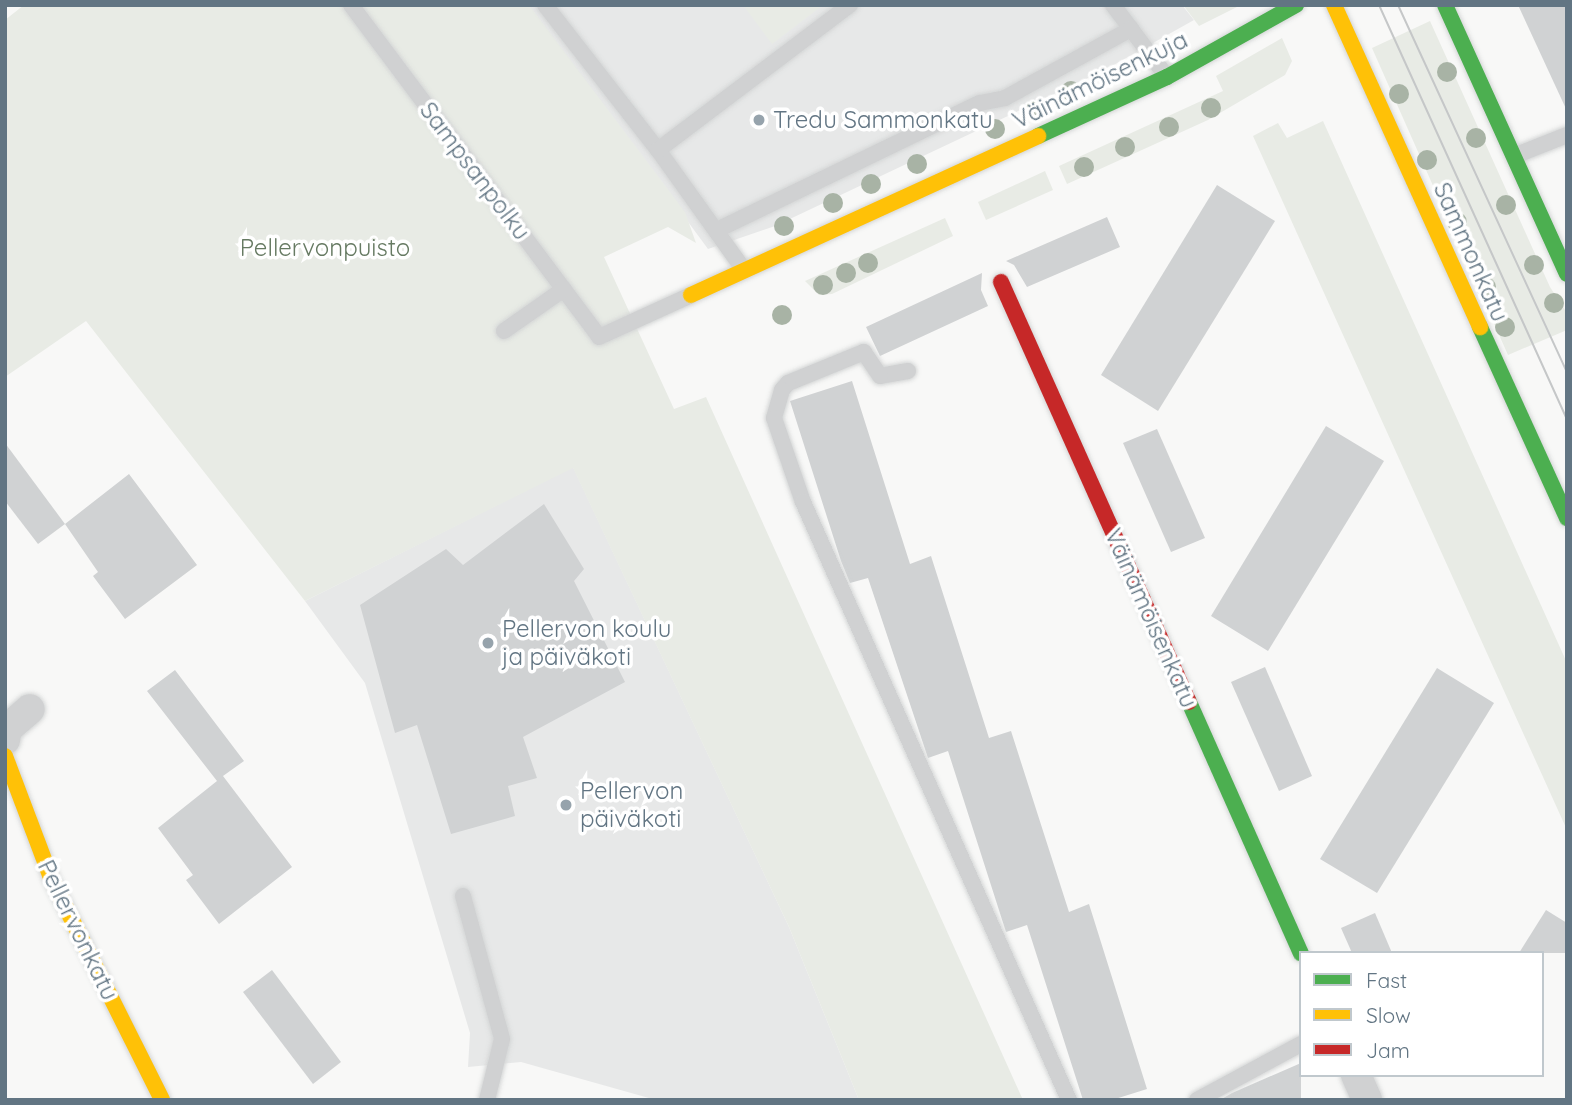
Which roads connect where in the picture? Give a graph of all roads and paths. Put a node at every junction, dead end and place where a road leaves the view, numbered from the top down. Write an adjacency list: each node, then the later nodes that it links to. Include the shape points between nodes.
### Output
1 (351, 5): 17 (lane, Sampsanpolku)
2 (545, 5): 11 (lane)
3 (850, 5): 11 (lane)
4 (1113, 5): 8 (lane)
5 (1296, 5): 9 (street, Väinämöisenkuja)
6 (1334, 5): 21 (street, Sammonkatu)
7 (1445, 5): 12 (street)
8 (1131, 29): 9 (lane); 13 (lane, via 1005,98 980,103)
9 (1167, 77): 14 (street, Väinämöisenkuja)
10 (1567, 135): 12 (lane)
11 (658, 150): 13 (lane)
12 (1514, 156): 15 (street)
13 (719, 229): 14 (lane)
14 (744, 270): 18 (street, Väinämöisenkuja)
15 (1567, 274)
16 (1001, 282): 26 (street, Väinämöisenkatu)
17 (564, 289): 18 (lane, Sampsanpolku, via 599,337); 19 (lane)
18 (691, 295)
19 (504, 331)
20 (908, 371): 31 (lane, via 880,376 864,352 788,383 778,400 777,428 803,502)
21 (1567, 518)
22 (30, 709): 23 (street, via 7,729)
23 (5, 740)
24 (5, 756): 29 (street, Pellervonkatu, via 51,878)
25 (463, 896): 30 (lane, via 502,1039)
26 (1300, 951)
27 (1299, 1045): 32 (lane)
28 (1357, 1077): 33 (street)
29 (162, 1100)
30 (487, 1100)
31 (1069, 1100)
32 (1196, 1100)
33 (1367, 1100)

